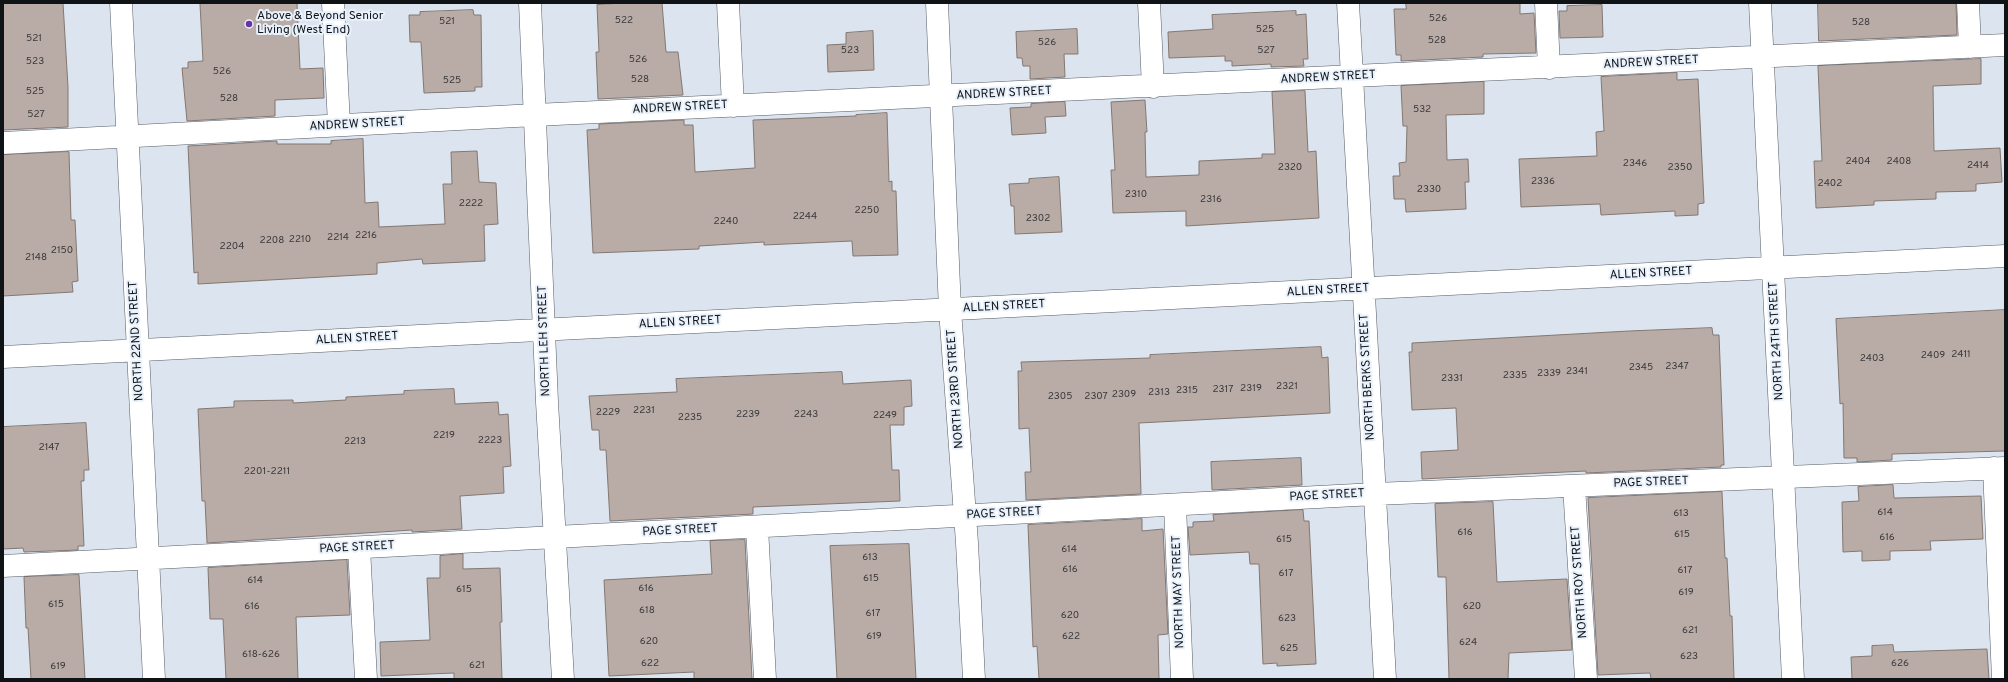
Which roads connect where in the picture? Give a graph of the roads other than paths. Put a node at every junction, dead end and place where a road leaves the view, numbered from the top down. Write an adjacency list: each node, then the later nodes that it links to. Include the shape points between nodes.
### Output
1 (121, 3): 21 (street, NORTH 22ND STREET)
2 (334, 3): 20 (street)
3 (530, 3): 19 (street, NORTH LEH STREET)
4 (728, 3): 18 (street)
5 (937, 3): 17 (street, NORTH 23RD STREET)
6 (1149, 3): 16 (street)
7 (1348, 3): 15 (street, NORTH BERKS STREET)
8 (1546, 3): 14 (street)
9 (1760, 3): 13 (street, NORTH 24TH STREET)
10 (1968, 3): 12 (street)
11 (2005, 45): 12 (street, ANDREW STREET)
12 (1970, 47): 13 (street, ANDREW STREET)
13 (1763, 57): 14 (street, ANDREW STREET); 24 (street, NORTH 24TH STREET)
14 (1550, 68): 15 (street, ANDREW STREET)
15 (1352, 77): 16 (street, ANDREW STREET); 25 (street, NORTH BERKS STREET)
16 (1153, 87): 17 (street, ANDREW STREET)
17 (941, 97): 18 (street, ANDREW STREET); 26 (street, NORTH 23RD STREET)
18 (733, 106): 19 (street, ANDREW STREET)
19 (535, 115): 20 (street, ANDREW STREET); 27 (street, NORTH LEH STREET)
20 (339, 126): 21 (street, ANDREW STREET)
21 (127, 137): 22 (street, ANDREW STREET); 28 (street, NORTH 22ND STREET)
22 (3, 143)
23 (2005, 256): 24 (street, ALLEN STREET)
24 (1773, 268): 25 (street, ALLEN STREET); 31 (street, NORTH 24TH STREET)
25 (1363, 289): 26 (street, ALLEN STREET); 33 (street, NORTH BERKS STREET)
26 (950, 310): 27 (street, ALLEN STREET); 35 (street, NORTH 23RD STREET)
27 (544, 330): 28 (street, ALLEN STREET); 37 (street, NORTH LEH STREET)
28 (138, 350): 29 (street, ALLEN STREET); 39 (street, NORTH 22ND STREET)
29 (3, 357)
30 (1999, 468): 31 (street, PAGE STREET); 50 (street)
31 (1783, 477): 32 (street, PAGE STREET); 49 (street, NORTH 24TH STREET)
32 (1574, 486): 33 (street, PAGE STREET); 48 (street, NORTH ROY STREET)
33 (1375, 494): 34 (street, PAGE STREET); 47 (street, NORTH BERKS STREET)
34 (1175, 505): 35 (street, PAGE STREET); 46 (street, NORTH MAY STREET)
35 (965, 516): 36 (street, PAGE STREET); 45 (street, NORTH 23RD STREET)
36 (757, 527): 37 (street, PAGE STREET); 44 (street)
37 (555, 538): 38 (street, PAGE STREET); 43 (street, NORTH LEH STREET)
38 (359, 548): 39 (street, PAGE STREET); 42 (street)
39 (148, 559): 40 (street, PAGE STREET); 41 (street, NORTH 22ND STREET)
40 (3, 566)
41 (154, 679)
42 (366, 679)
43 (563, 679)
44 (765, 679)
45 (974, 679)
46 (1182, 679)
47 (1385, 679)
48 (1586, 679)
49 (1793, 679)
50 (2003, 679)

